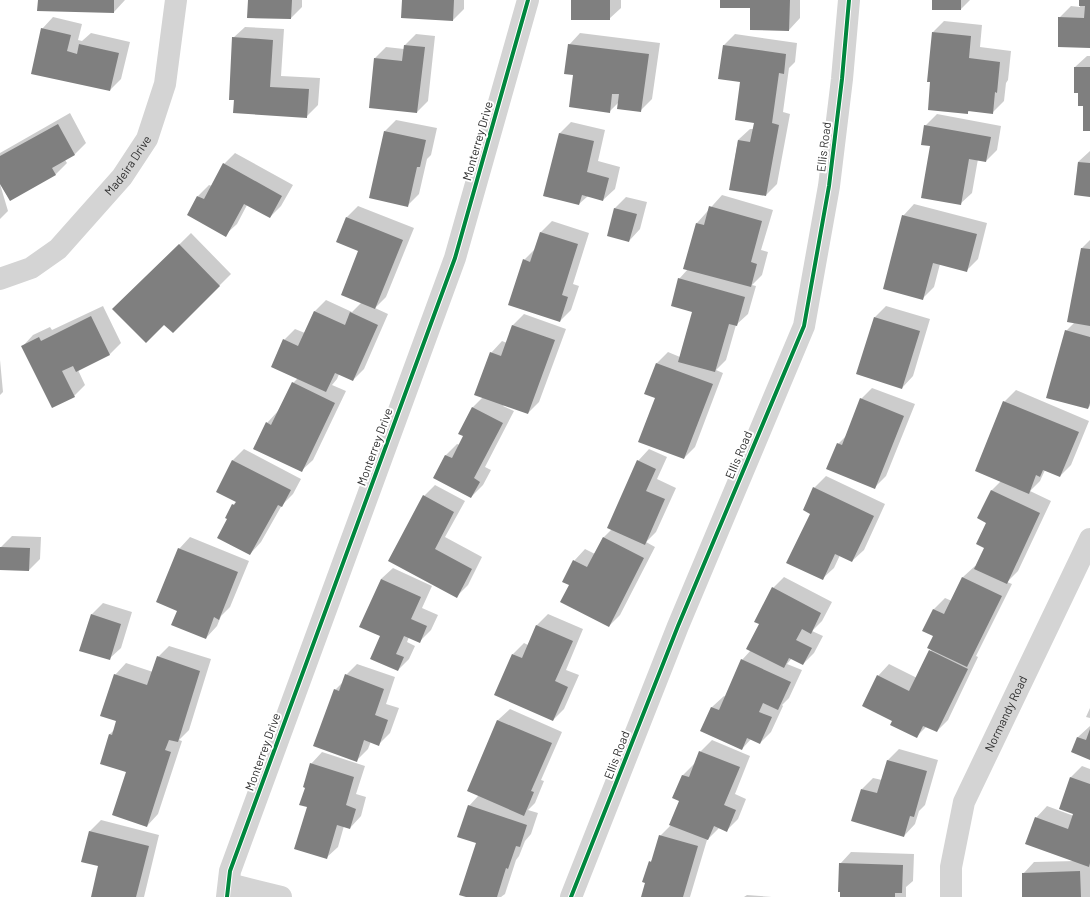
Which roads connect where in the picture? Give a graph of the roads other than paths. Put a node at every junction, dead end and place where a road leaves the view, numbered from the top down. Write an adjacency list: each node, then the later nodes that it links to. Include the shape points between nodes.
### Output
1 (176, 0): 4 (street, Madeira Drive, via 165,84 147,139 122,177 58,250 31,268)
2 (528, 0): 6 (street, Monterrey Drive, via 455,258 230,871)
3 (849, 0): 8 (street, Ellis Road, via 829,186 804,326 678,626)
4 (0, 279)
5 (1090, 540): 9 (street, Normandy Road, via 964,802 951,867)
6 (228, 890): 7 (street)
7 (281, 897)
8 (571, 897)
9 (951, 897)

